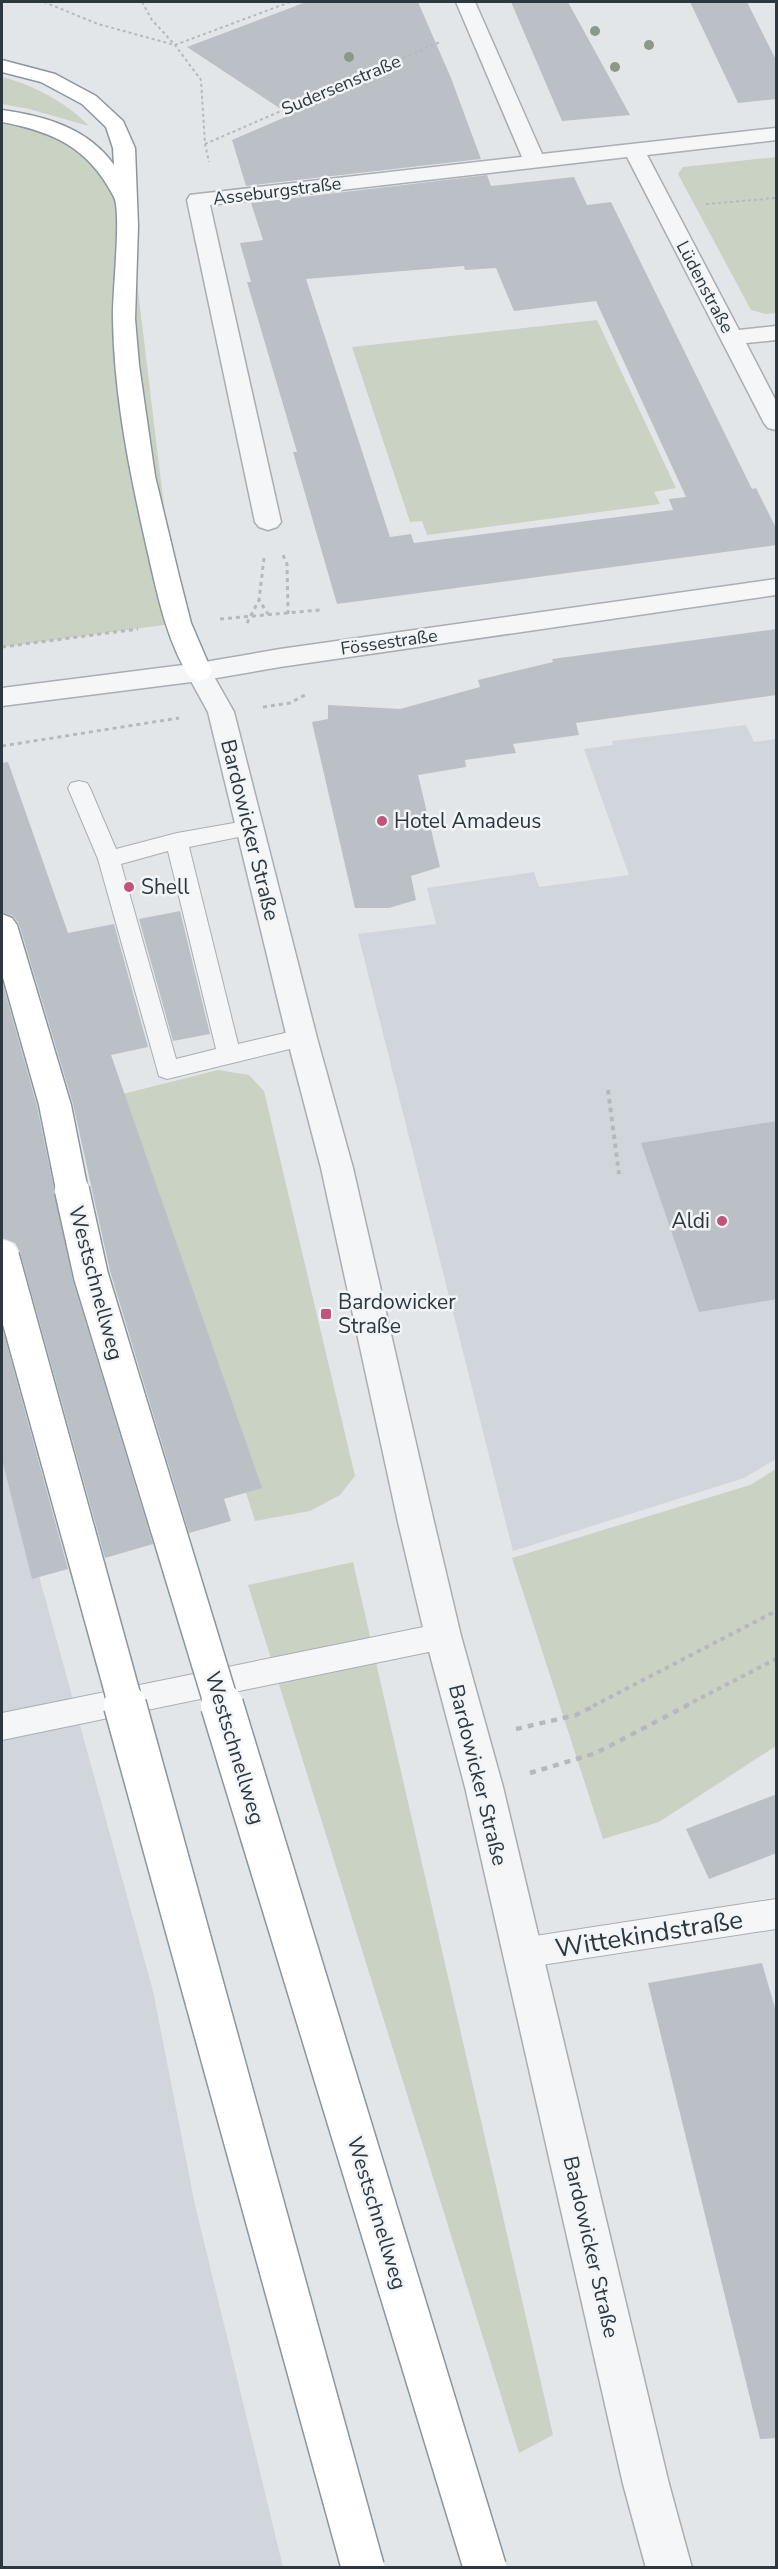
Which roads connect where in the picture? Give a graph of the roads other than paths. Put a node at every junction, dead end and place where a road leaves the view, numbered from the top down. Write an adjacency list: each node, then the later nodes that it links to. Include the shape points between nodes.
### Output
1 (465, 2): 6 (street)
2 (2, 66): 7 (highway, via 70,88 116,125 124,148)
3 (2, 116): 7 (highway, via 49,126 78,140 99,158)
4 (777, 134): 5 (street, Asseburgstraße)
5 (634, 150): 6 (street, Asseburgstraße); 9 (street, Lüdenstraße)
6 (535, 162): 11 (street, Asseburgstraße, via 198,200)
7 (127, 199): 13 (highway, via 124,319 143,476 178,623)
8 (777, 333): 9 (street)
9 (732, 339): 10 (street, Lüdenstraße)
10 (777, 423)
11 (268, 522)
12 (777, 587): 13 (street, Fössestraße)
13 (199, 672): 14 (street, Fössestraße); 16 (street, Bardowicker Straße, via 221,712)
14 (2, 697)
15 (79, 788): 18 (lane)
16 (252, 828): 17 (lane); 20 (street, Bardowicker Straße)
17 (177, 841): 18 (lane); 21 (lane)
18 (109, 859): 21 (lane, via 167,1070)
19 (2, 925): 28 (highway, Westschnellweg, bridge, via 55,1105 91,1276)
20 (302, 1038): 21 (lane); 23 (street, Bardowicker Straße, via 338,1168)
21 (229, 1055)
22 (2, 1257): 27 (highway, bridge)
23 (443, 1636): 24 (lane); 26 (street, Bardowicker Straße, via 484,1787)
24 (2, 1727)
25 (777, 1914): 26 (lane, Wittekindstraße)
26 (522, 1953): 29 (street, Bardowicker Straße)
27 (363, 2568)
28 (485, 2568)
29 (669, 2568)

